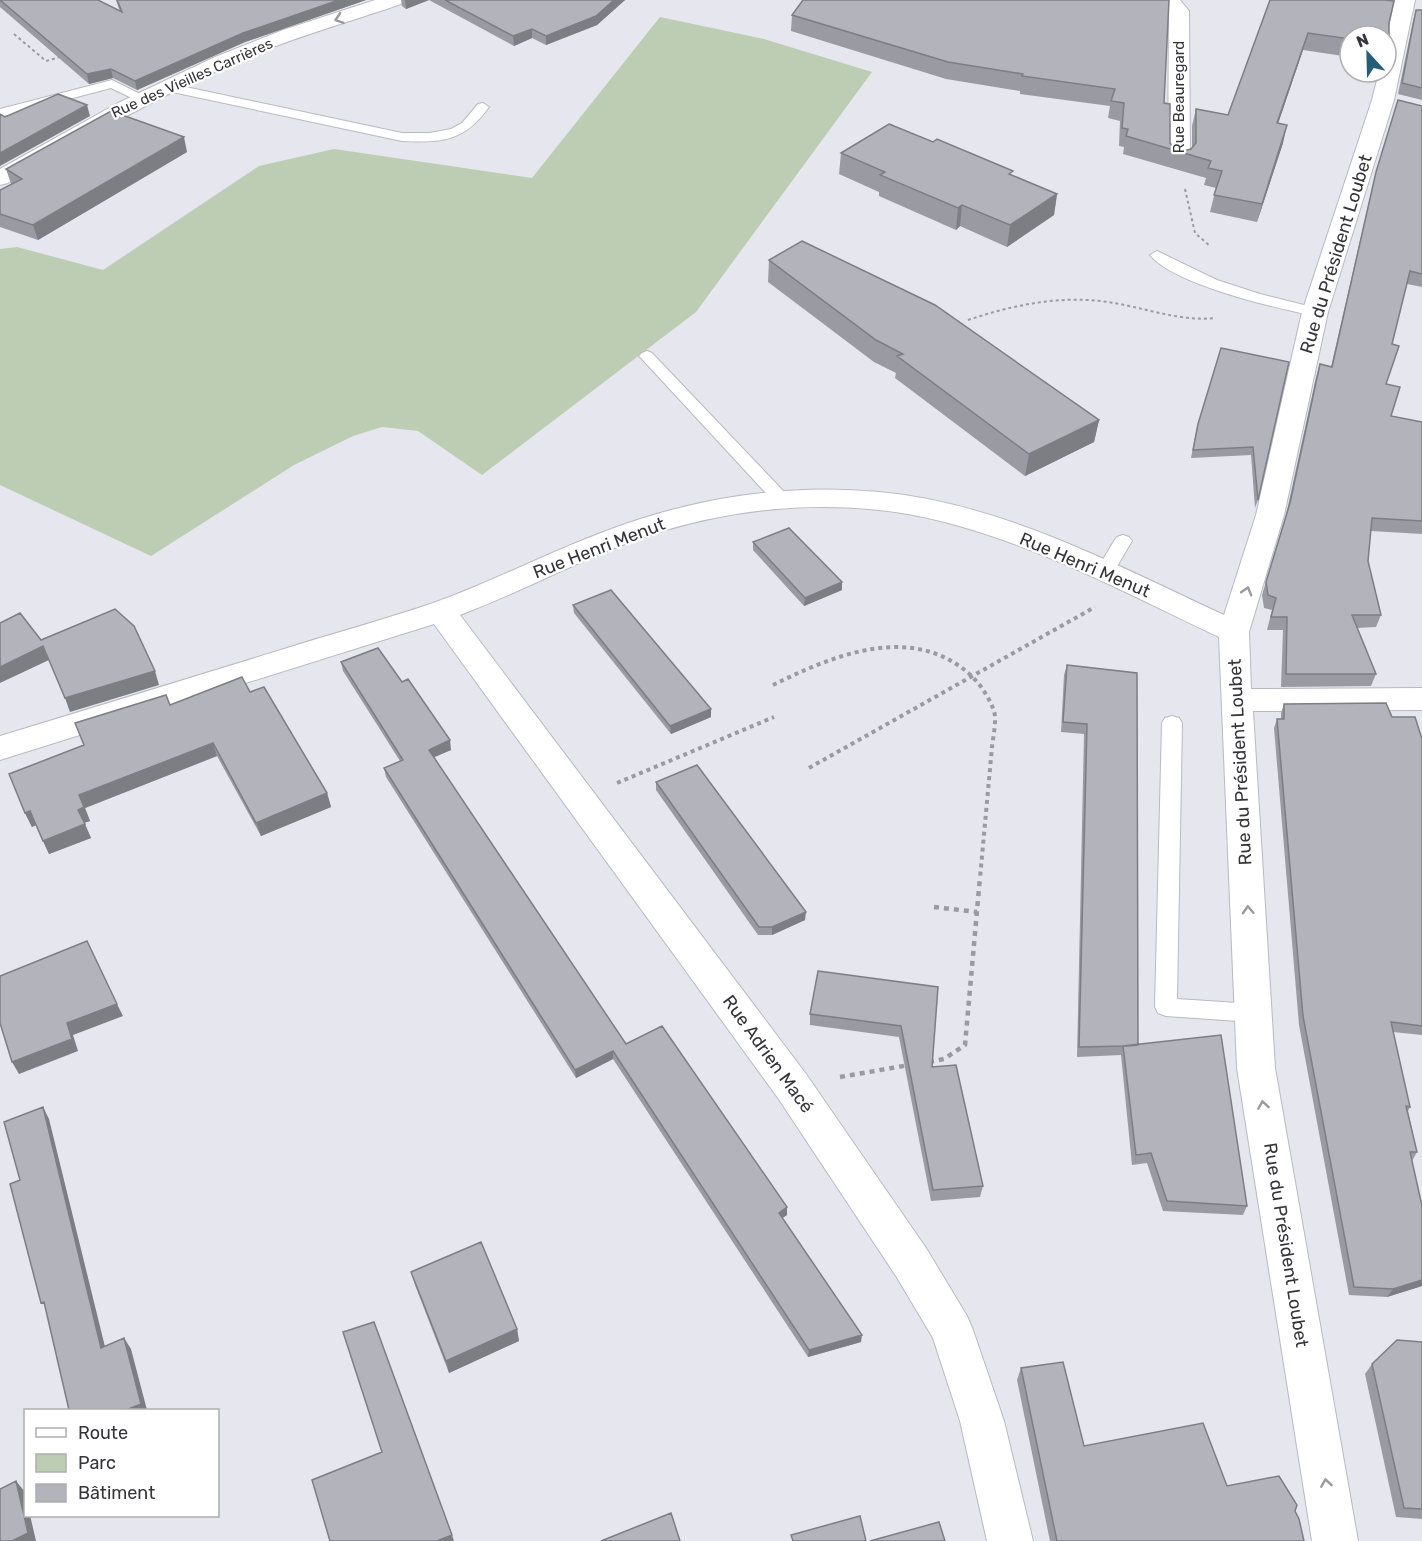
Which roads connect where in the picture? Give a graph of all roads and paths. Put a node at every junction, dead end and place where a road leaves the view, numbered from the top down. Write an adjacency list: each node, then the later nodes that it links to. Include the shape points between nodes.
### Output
1 (394, 0): 6 (street, Rue des Vieilles Carrières, one-way to 6, via 258,46)
2 (1169, 0): 10 (street, Rue Beauregard, via 1179,11)
3 (1405, 0): 15 (street, Rue du Président Loubet, via 1393,102)
4 (14, 34): 5 (path, via 46,61)
5 (67, 55)
6 (167, 87): 7 (street, Rue des Vieilles Carrières); 8 (lane, via 393,136 446,135 466,128)
7 (142, 98): 9 (lane, via 112,84); 11 (street, Rue des Vieilles Carrières)
8 (483, 107)
9 (0, 113)
10 (1179, 159): 12 (path, Rue Beauregard)
11 (0, 178)
12 (1196, 233)
13 (1157, 255): 14 (lane, via 1204,279)
14 (1249, 295): 15 (lane); 16 (path, via 1221,317 1208,320 1105,302 1068,300 1006,306)
15 (1315, 312): 23 (street, Rue du Président Loubet, one-way to 15, via 1270,515)
16 (968, 320)
17 (647, 356): 18 (lane)
18 (782, 500): 20 (street, Rue Henri Menut, via 866,500 916,506 1016,535); 21 (street, Rue Henri Menut, via 705,511 654,524)
19 (1123, 541): 20 (lane)
20 (1104, 573): 23 (street, Rue Henri Menut)
21 (441, 611): 30 (street, Rue Henri Menut); 32 (street, Rue Adrien Macé)
22 (1074, 619): 24 (path)
23 (1234, 632): 27 (street, Rue du Président Loubet)
24 (974, 677): 25 (path, via 953,662 920,648 889,647 836,656); 31 (path); 34 (path, via 995,712)
25 (773, 685)
26 (1422, 699): 27 (street)
27 (1236, 700): 35 (street, Rue du Président Loubet, one-way to 27)
28 (774, 717): 32 (path)
29 (1172, 723): 35 (lane, via 1166,1007)
30 (0, 748)
31 (809, 768)
32 (581, 798): 36 (street, Rue Adrien Macé)
33 (934, 907): 34 (path)
34 (977, 912): 36 (path, via 965,1045 944,1059)
35 (1253, 1013): 38 (street, Rue du Président Loubet, one-way to 35, via 1256,1068)
36 (792, 1086): 37 (street, Rue Adrien Macé, via 911,1262 952,1330 982,1421)
37 (1010, 1541)
38 (1335, 1541)

